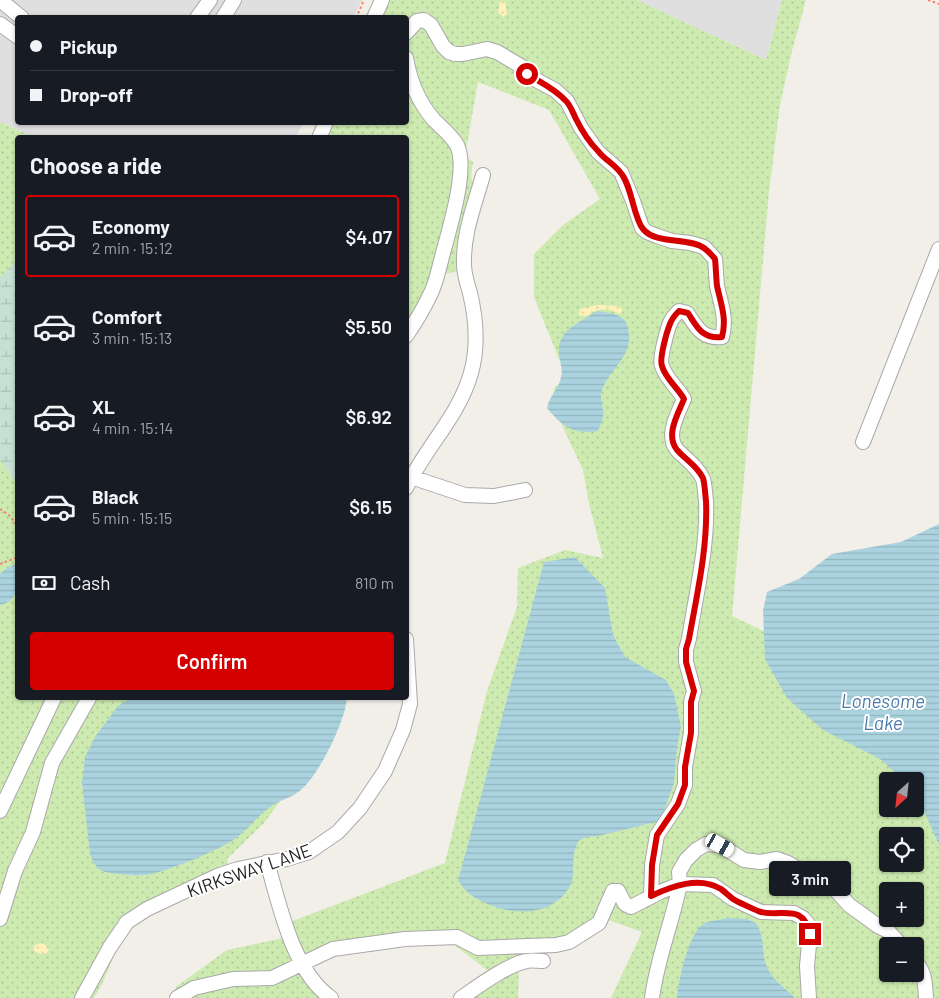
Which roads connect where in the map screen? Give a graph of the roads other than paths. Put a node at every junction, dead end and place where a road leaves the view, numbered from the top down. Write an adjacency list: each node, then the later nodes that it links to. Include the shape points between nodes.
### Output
1 (0, 0): 5 (street)
2 (210, 0): 6 (street)
3 (234, 0): 7 (street)
4 (382, 0): 8 (street)
5 (18, 15)
6 (199, 15)
7 (225, 15)
8 (375, 15)
9 (0, 24): 11 (street)
10 (409, 30): 25 (street, via 417,21 424,20 449,52 463,54 487,49 498,52 554,90 567,101 598,152 621,172 642,228 672,241 704,247 715,259 725,327 722,337 706,335 688,313 679,311 670,323 661,358 669,380 684,399 672,438 677,449 703,479 706,535 686,649 694,691 685,785 678,804 657,835)
11 (15, 35)
12 (409, 73): 15 (street, via 422,105 457,146 460,175 439,272)
13 (482, 175): 17 (street, via 464,240 465,278 474,319 471,371 447,424)
14 (939, 249): 16 (street)
15 (409, 331)
16 (864, 442)
17 (409, 483): 18 (street, via 494,496)
18 (525, 490)
19 (409, 688): 23 (street, KIRKSWAY LANE, via 410,704 404,730 384,771 360,808 338,832 309,852)
20 (53, 700): 22 (street)
21 (88, 700): 26 (street, via 52,763 33,832 15,871)
22 (0, 811)
23 (267, 862): 29 (street); 31 (street, KIRKSWAY LANE, via 198,884 127,922)
24 (680, 884): 25 (street); 27 (street, via 680,872 686,860 706,844 720,845 744,860 777,859 826,882 849,905); 35 (street, via 655,974); 36 (street, via 713,885 761,912 794,913 803,918 810,934)
25 (651, 896): 29 (street, via 631,907 618,891 613,891 599,923 569,942 556,946 478,948 458,937 415,938 333,949)
26 (0, 919)
27 (894, 937)
28 (543, 961): 34 (street, via 527,961 512,966)
29 (302, 963): 32 (street, via 272,978 233,979 194,988); 33 (street)
30 (924, 976): 37 (street)
31 (82, 998)
32 (177, 998)
33 (331, 998)
34 (461, 998)
35 (652, 998)
36 (809, 998)
37 (926, 998)

